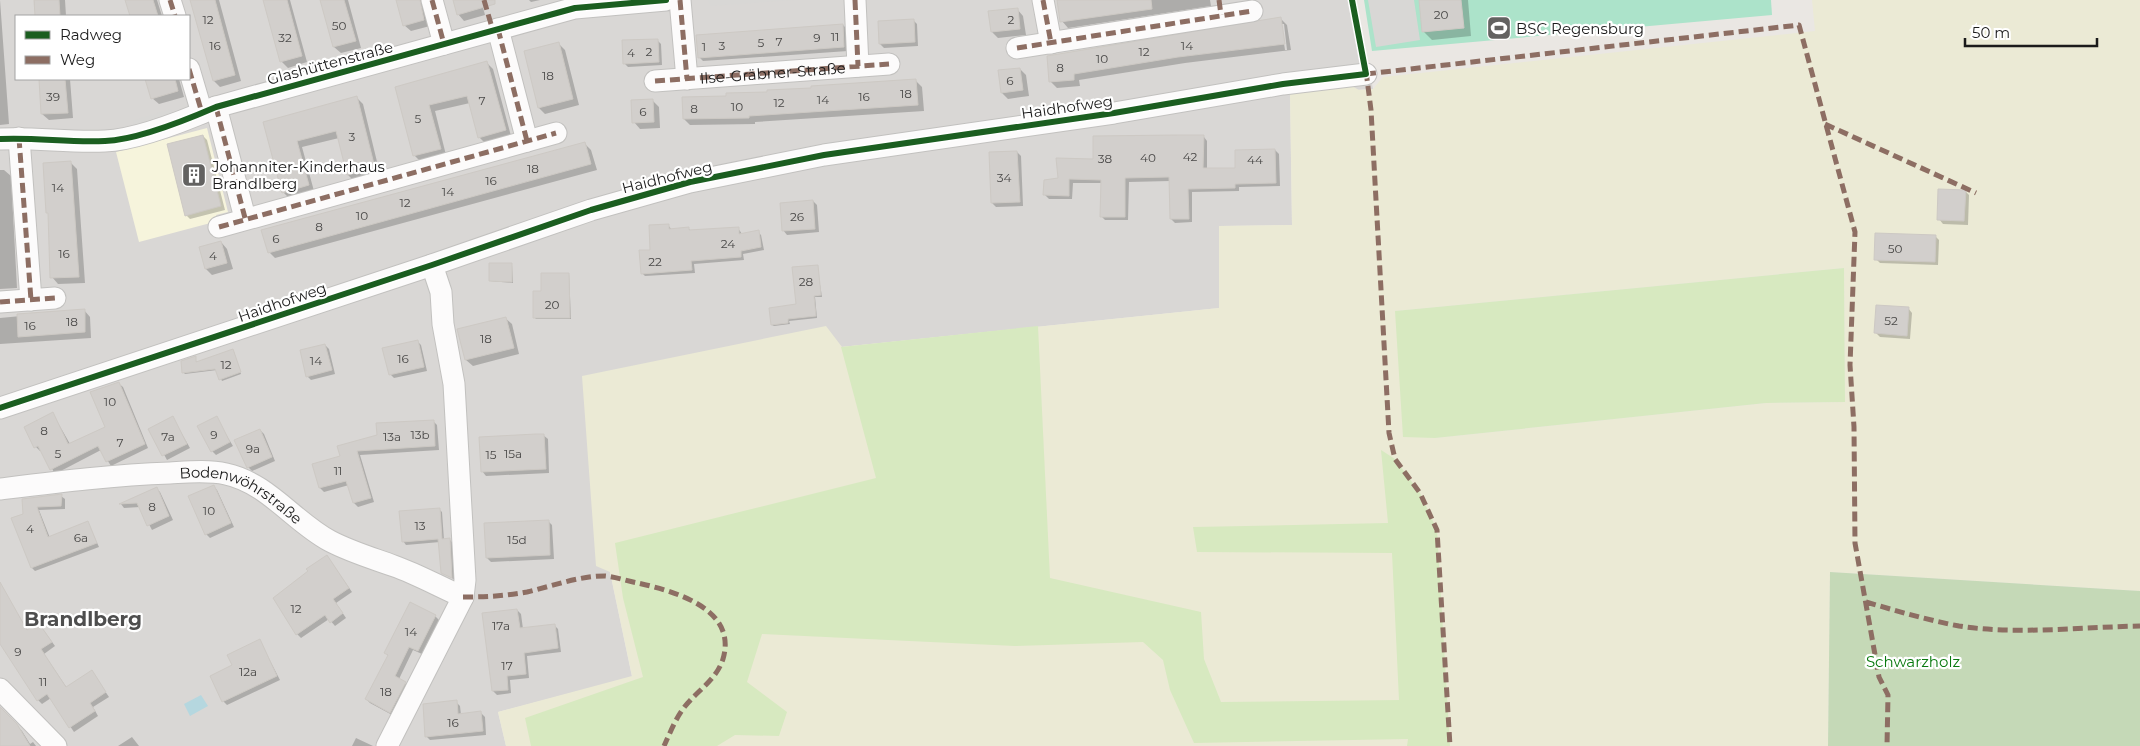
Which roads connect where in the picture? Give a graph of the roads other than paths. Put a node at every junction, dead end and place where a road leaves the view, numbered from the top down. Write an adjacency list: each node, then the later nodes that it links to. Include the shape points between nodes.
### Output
1 (170, 0): 9 (street)
2 (432, 0): 12 (street)
3 (666, 0): 10 (street, Glashüttenstraße, via 575,8)
4 (680, 0): 18 (street, Ilse-Gräbner-Straße)
5 (855, 0): 15 (street, Ilse-Gräbner-Straße)
6 (1043, 0): 11 (street)
7 (1220, 8): 8 (street); 11 (street)
8 (1252, 11)
9 (174, 15)
10 (498, 29): 12 (street, Glashüttenstraße); 23 (street)
11 (1051, 43): 13 (street)
12 (444, 44): 20 (street, Glashüttenstraße)
13 (1018, 48)
14 (889, 64): 15 (street, Ilse-Gräbner-Straße)
15 (858, 66): 18 (street, Ilse-Gräbner-Straße)
16 (190, 71): 20 (street)
17 (1366, 74): 26 (street, Haidhofweg, via 824,155 690,182 590,210)
18 (687, 79): 19 (street, Ilse-Gräbner-Straße)
19 (655, 81)
20 (209, 110): 22 (street, Glashüttenstraße, via 126,138 106,141); 24 (street)
21 (556, 132): 23 (street)
22 (9, 139): 28 (street)
23 (527, 141): 24 (street)
24 (245, 218): 25 (street)
25 (219, 226)
26 (432, 265): 30 (street, Haidhofweg); 32 (street, via 440,292 454,384 465,580)
27 (56, 298): 28 (street)
28 (31, 300): 29 (street)
29 (0, 302)
30 (0, 408)
31 (0, 489): 32 (street, Bodenwöhrstraße, via 115,475 227,474 271,496 303,524 352,552 396,566)
32 (463, 597): 35 (street)
33 (0, 689): 34 (street)
34 (56, 746)
35 (387, 746)

